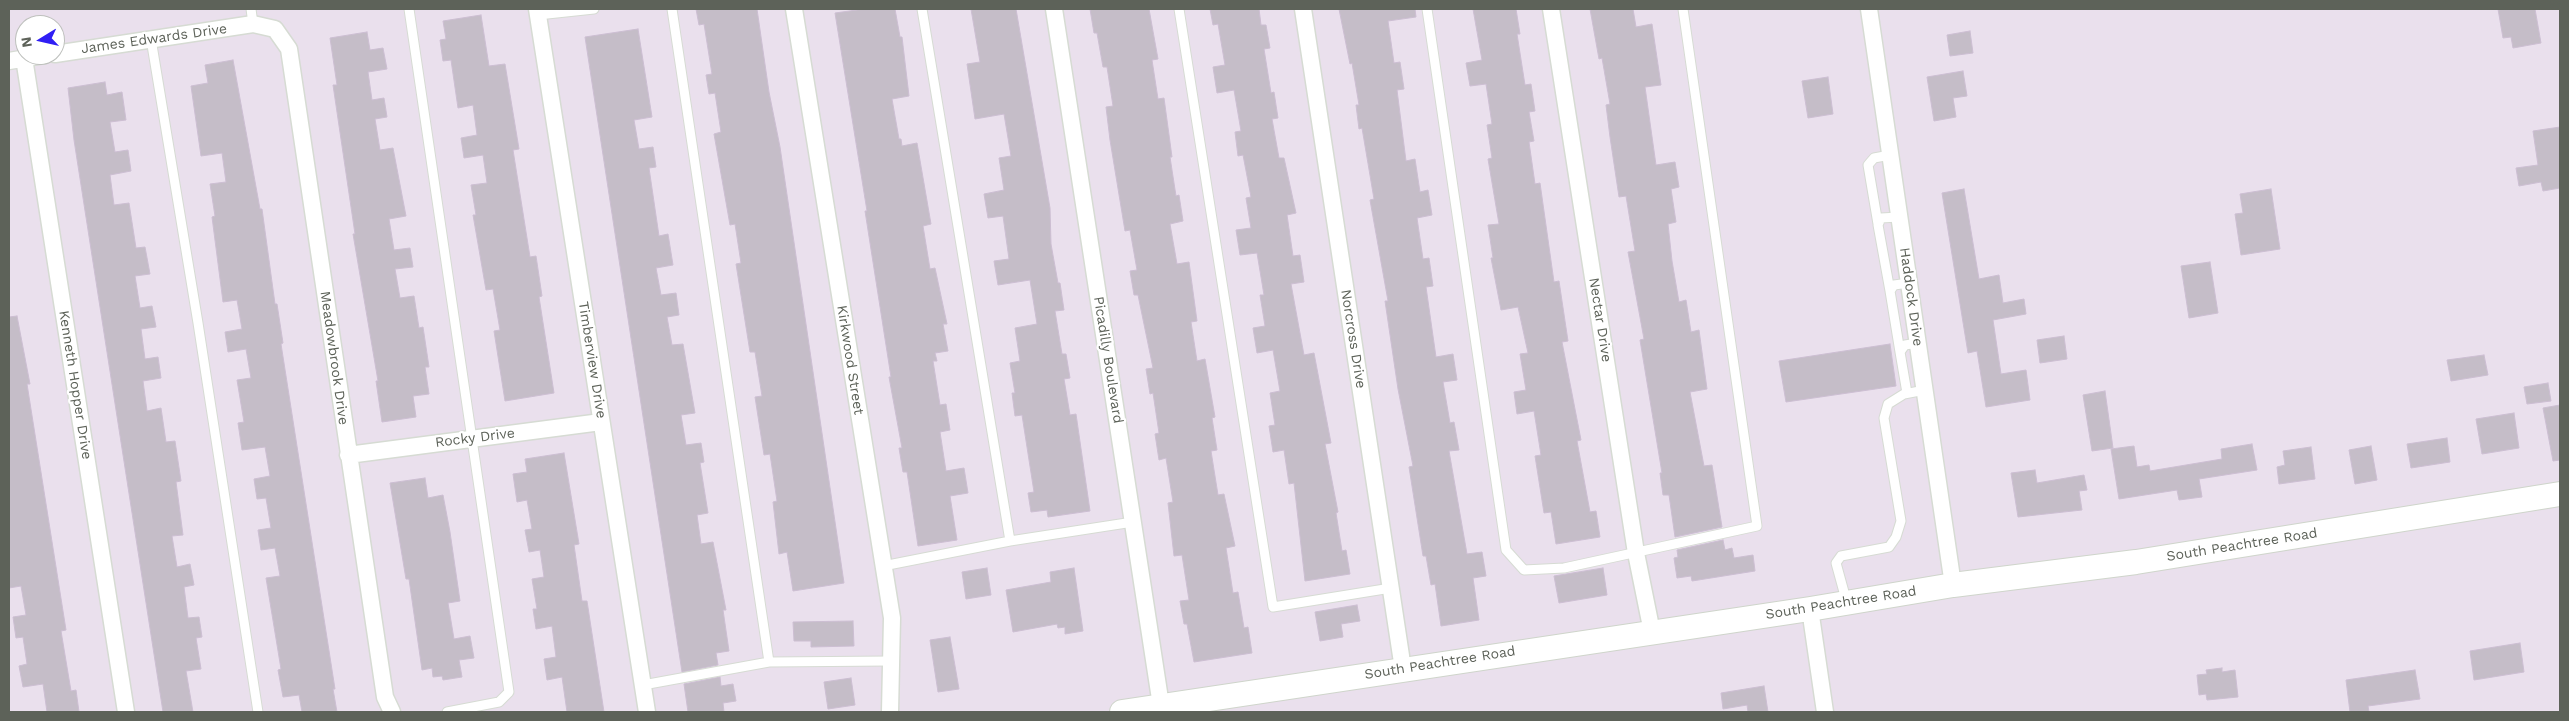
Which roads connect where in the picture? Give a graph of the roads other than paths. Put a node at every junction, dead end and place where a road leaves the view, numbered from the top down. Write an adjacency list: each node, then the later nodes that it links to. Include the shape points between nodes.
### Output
1 (409, 9): 28 (lane)
2 (594, 9): 13 (lane)
3 (672, 9): 41 (lane)
4 (794, 9): 34 (street, Kirkwood Street)
5 (922, 9): 32 (lane)
6 (1054, 9): 31 (street, Picadilly Boulevard)
7 (1179, 9): 36 (lane, via 1273,607)
8 (1303, 9): 36 (street, Norcross Drive)
9 (1427, 9): 33 (lane, via 1506,550 1524,570 1564,568)
10 (1551, 9): 33 (street, Nectar Drive)
11 (1683, 9): 33 (lane, via 1757,526)
12 (1869, 9): 18 (street, Haddock Drive)
13 (537, 12): 27 (street, Timberview Drive)
14 (252, 16): 15 (street, James Edwards Drive); 29 (street, Meadowbrook Drive, via 275,28 289,49)
15 (151, 39): 16 (street, James Edwards Drive); 46 (lane)
16 (65, 52)
17 (17, 65): 45 (street, Kenneth Hopper Drive)
18 (1890, 155): 19 (street, Haddock Drive); 20 (lane, via 1874,158 1868,165)
19 (1899, 217): 20 (lane, via 1881,218); 21 (street, Haddock Drive)
20 (1878, 224): 22 (lane)
21 (1909, 283): 22 (lane, via 1894,285); 23 (street, Haddock Drive)
22 (1890, 291): 24 (lane)
23 (1918, 343): 24 (lane, via 1904,345); 25 (street, Haddock Drive)
24 (1900, 352): 26 (lane)
25 (1925, 390): 26 (lane); 35 (street, Haddock Drive)
26 (1908, 393): 37 (lane, via 1888,404 1884,418 1901,521 1889,547 1841,556 1836,563)
27 (602, 422): 28 (street, Rocky Drive); 43 (street, Timberview Drive)
28 (472, 438): 29 (street, Rocky Drive); 48 (lane, via 509,692 500,702)
29 (348, 455): 47 (street, Meadowbrook Drive, via 385,697)
30 (2560, 494): 35 (main road, South Peachtree Road, via 2136,562)
31 (1133, 522): 32 (lane); 44 (street, Picadilly Boulevard)
32 (1010, 541): 34 (lane)
33 (1636, 554): 39 (street, Nectar Drive)
34 (883, 566): 40 (street, Kirkwood Street, via 892,618)
35 (1953, 585): 37 (main road, South Peachtree Road)
36 (1390, 588): 42 (street, Norcross Drive)
37 (1847, 603): 38 (main road, South Peachtree Road)
38 (1810, 609): 39 (main road, South Peachtree Road); 52 (street)
39 (1652, 632): 42 (main road, South Peachtree Road)
40 (890, 661): 41 (lane); 50 (street, Kirkwood Street)
41 (768, 662): 43 (lane)
42 (1403, 669): 44 (main road, South Peachtree Road)
43 (643, 685): 49 (street, Timberview Drive)
44 (1161, 709): 51 (main road, South Peachtree Road)
45 (126, 712)
46 (258, 712)
47 (392, 712)
48 (447, 712)
49 (647, 712)
50 (890, 712)
51 (1122, 712)
52 (1825, 712)

